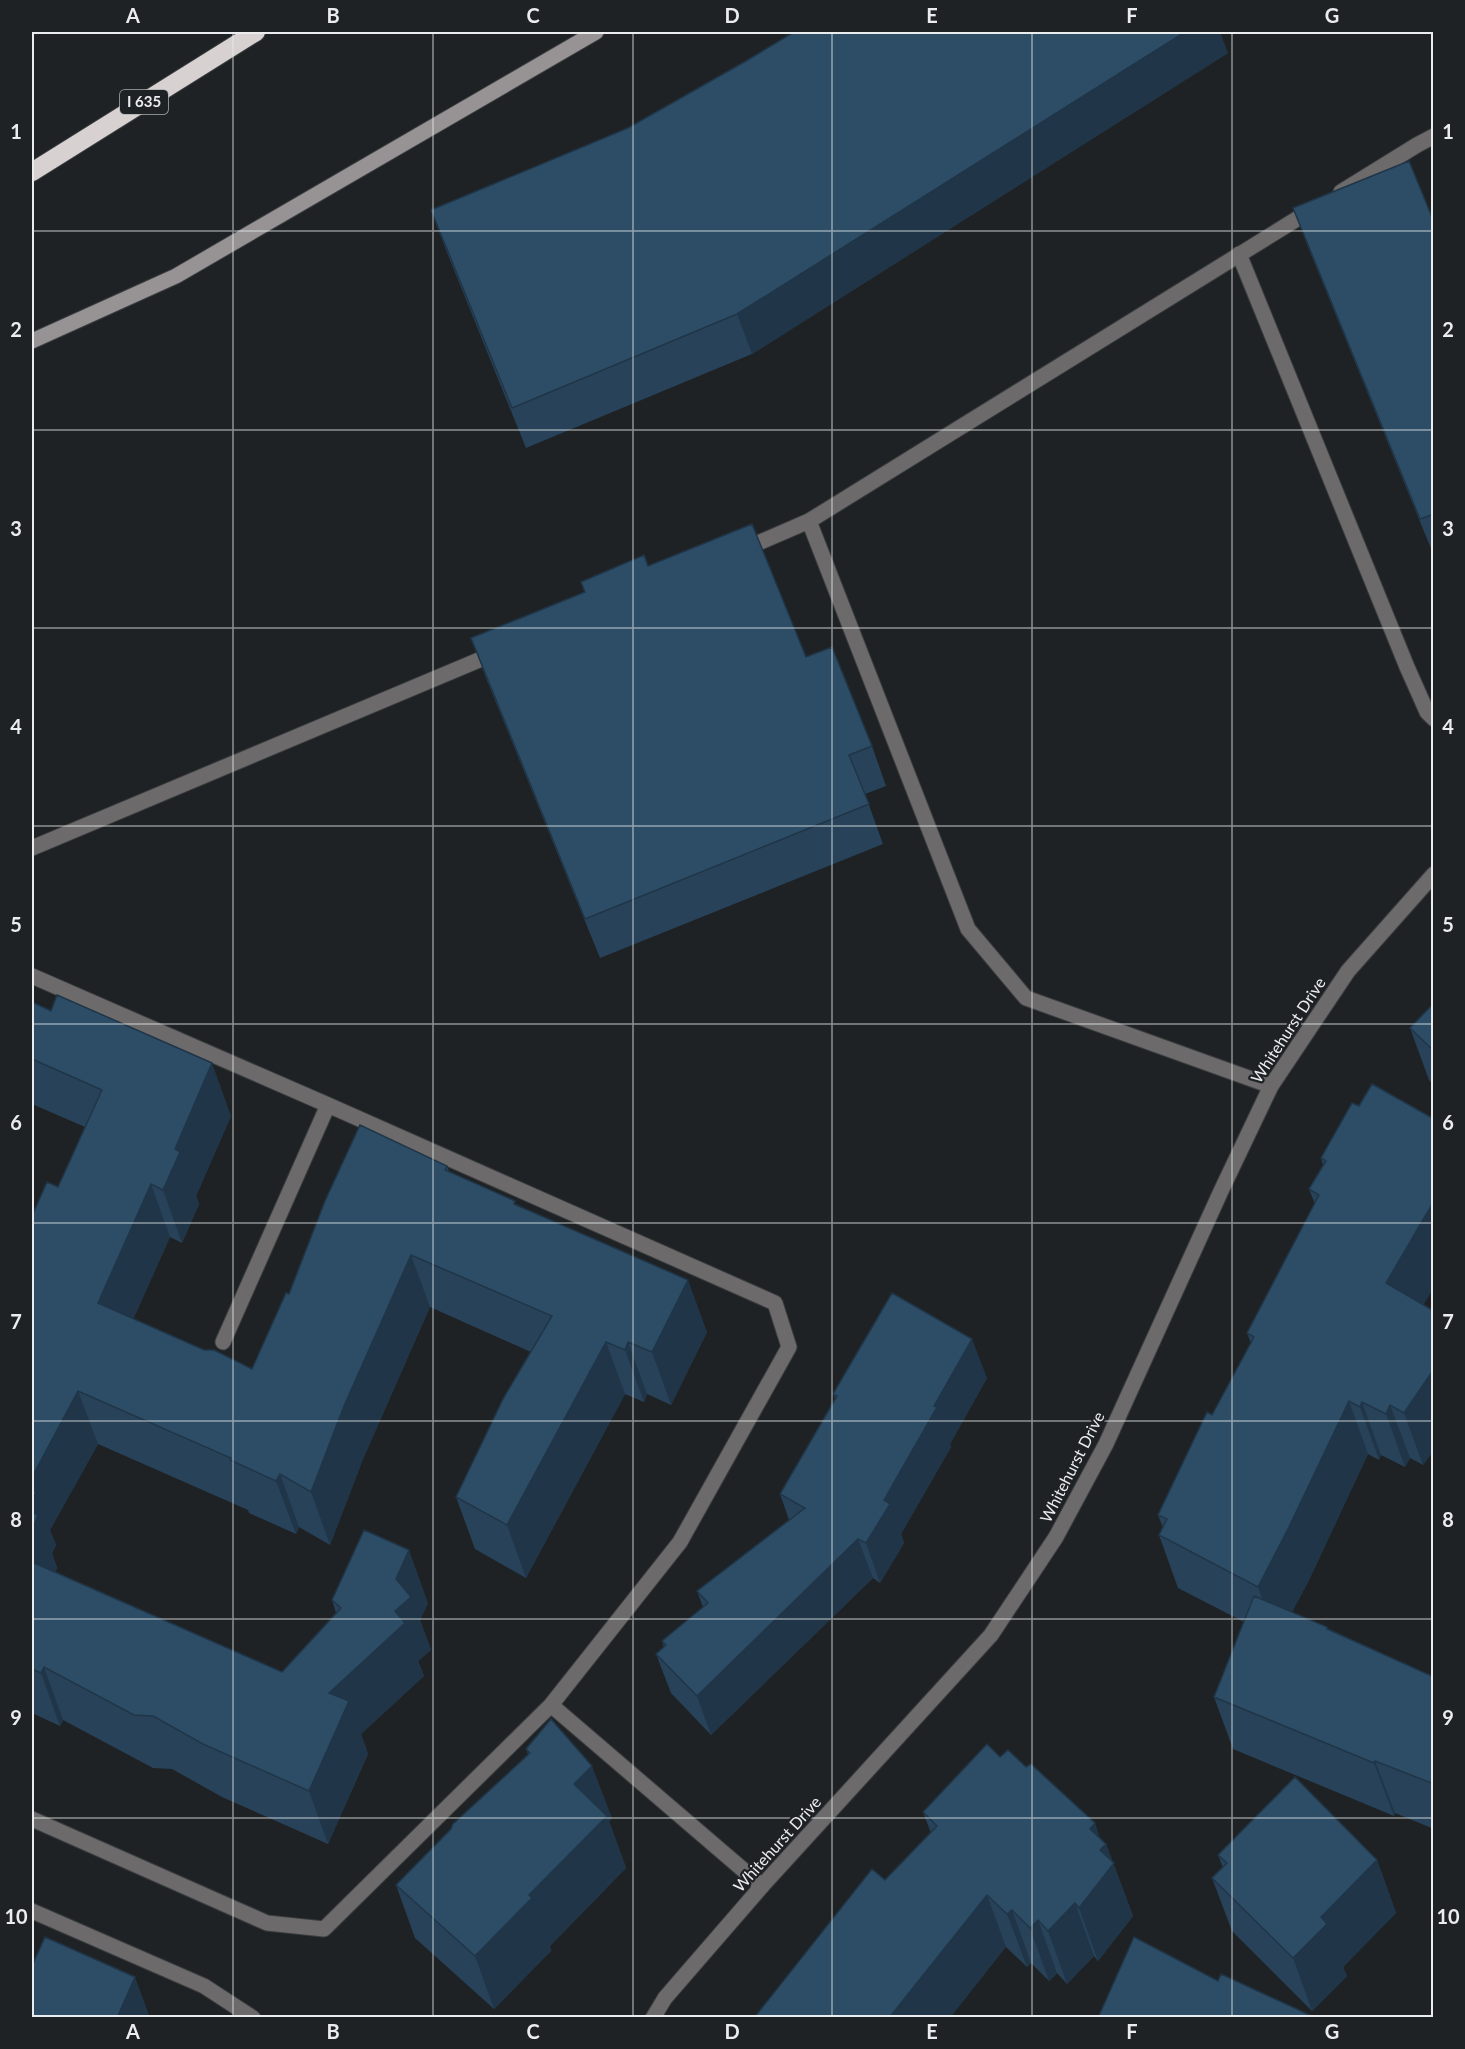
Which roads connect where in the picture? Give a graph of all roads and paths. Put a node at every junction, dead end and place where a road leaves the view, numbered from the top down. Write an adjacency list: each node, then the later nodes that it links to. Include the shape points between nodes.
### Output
1 (256, 32): 4 (highway, I 635)
2 (596, 32): 6 (main road, via 176,276)
3 (1434, 136): 5 (street)
4 (32, 172)
5 (1239, 254): 7 (street); 10 (street, via 1407,667)
6 (32, 341)
7 (809, 521): 8 (street); 14 (street, via 968,929 1026,998)
8 (732, 554)
9 (513, 646): 11 (street)
10 (1434, 719)
11 (32, 848)
12 (1434, 874): 14 (street, Whitehurst Drive, via 1348,971)
13 (32, 976): 15 (street)
14 (1271, 1086): 19 (street, Whitehurst Drive, via 1106,1444 1056,1537 992,1635)
15 (328, 1105): 16 (street); 17 (street, via 775,1303 789,1347 784,1358 680,1542)
16 (223, 1342)
17 (551, 1705): 18 (street, via 324,1929 267,1923); 19 (street)
18 (32, 1819)
19 (762, 1886): 22 (street, Whitehurst Drive, via 665,1998)
20 (32, 1911): 21 (street, via 204,1986)
21 (253, 2018)
22 (653, 2018)

